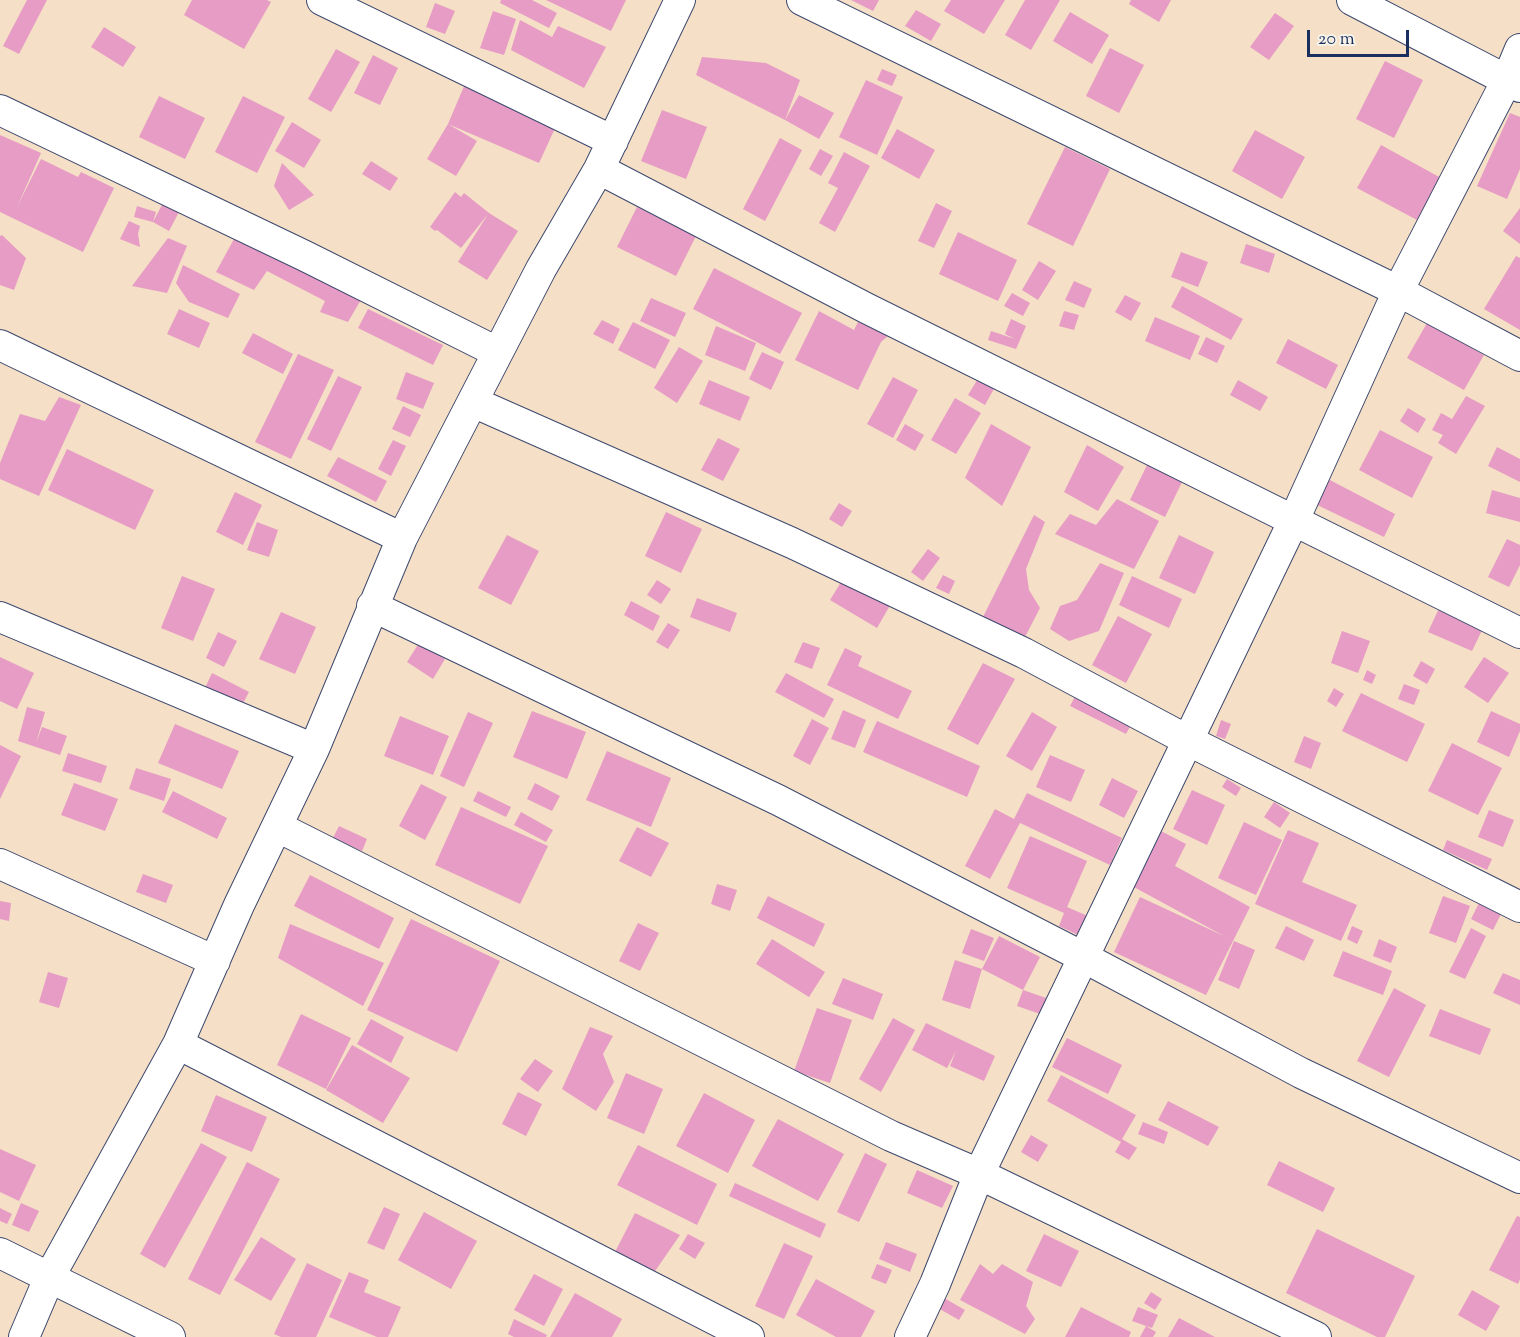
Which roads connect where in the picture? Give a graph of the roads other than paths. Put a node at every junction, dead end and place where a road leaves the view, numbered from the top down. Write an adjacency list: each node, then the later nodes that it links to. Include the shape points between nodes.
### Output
1 (322, 0): 8 (street)
2 (680, 0): 8 (street)
3 (802, 0): 10 (street)
4 (1352, 0): 6 (street)
5 (1520, 49): 6 (street)
6 (1513, 83): 10 (street)
7 (0, 110): 12 (street)
8 (613, 141): 9 (street)
9 (599, 169): 12 (street); 15 (street, via 866,308)
10 (1398, 291): 13 (street); 15 (street)
11 (0, 345): 16 (street)
12 (497, 352): 14 (street)
13 (1520, 356)
14 (473, 402): 16 (street); 20 (street, via 792,543 1024,652)
15 (1294, 520): 19 (street); 20 (street)
16 (402, 538): 17 (street)
17 (372, 606): 21 (street); 25 (street, via 778,800)
18 (0, 616): 21 (street)
19 (1520, 633)
20 (1189, 741): 24 (street); 25 (street)
21 (314, 749): 22 (street)
22 (278, 827): 26 (street); 28 (street, via 891,1136)
23 (0, 864): 26 (street)
24 (1520, 907)
25 (1083, 957): 28 (street); 29 (street, via 1301,1073)
26 (215, 961): 27 (street)
27 (178, 1044): 31 (street); 34 (street)
28 (979, 1174): 35 (street); 36 (street)
29 (1520, 1178)
30 (0, 1253): 31 (street)
31 (50, 1276): 32 (street); 33 (street)
32 (24, 1337)
33 (170, 1337)
34 (749, 1337)
35 (910, 1337)
36 (1316, 1337)

